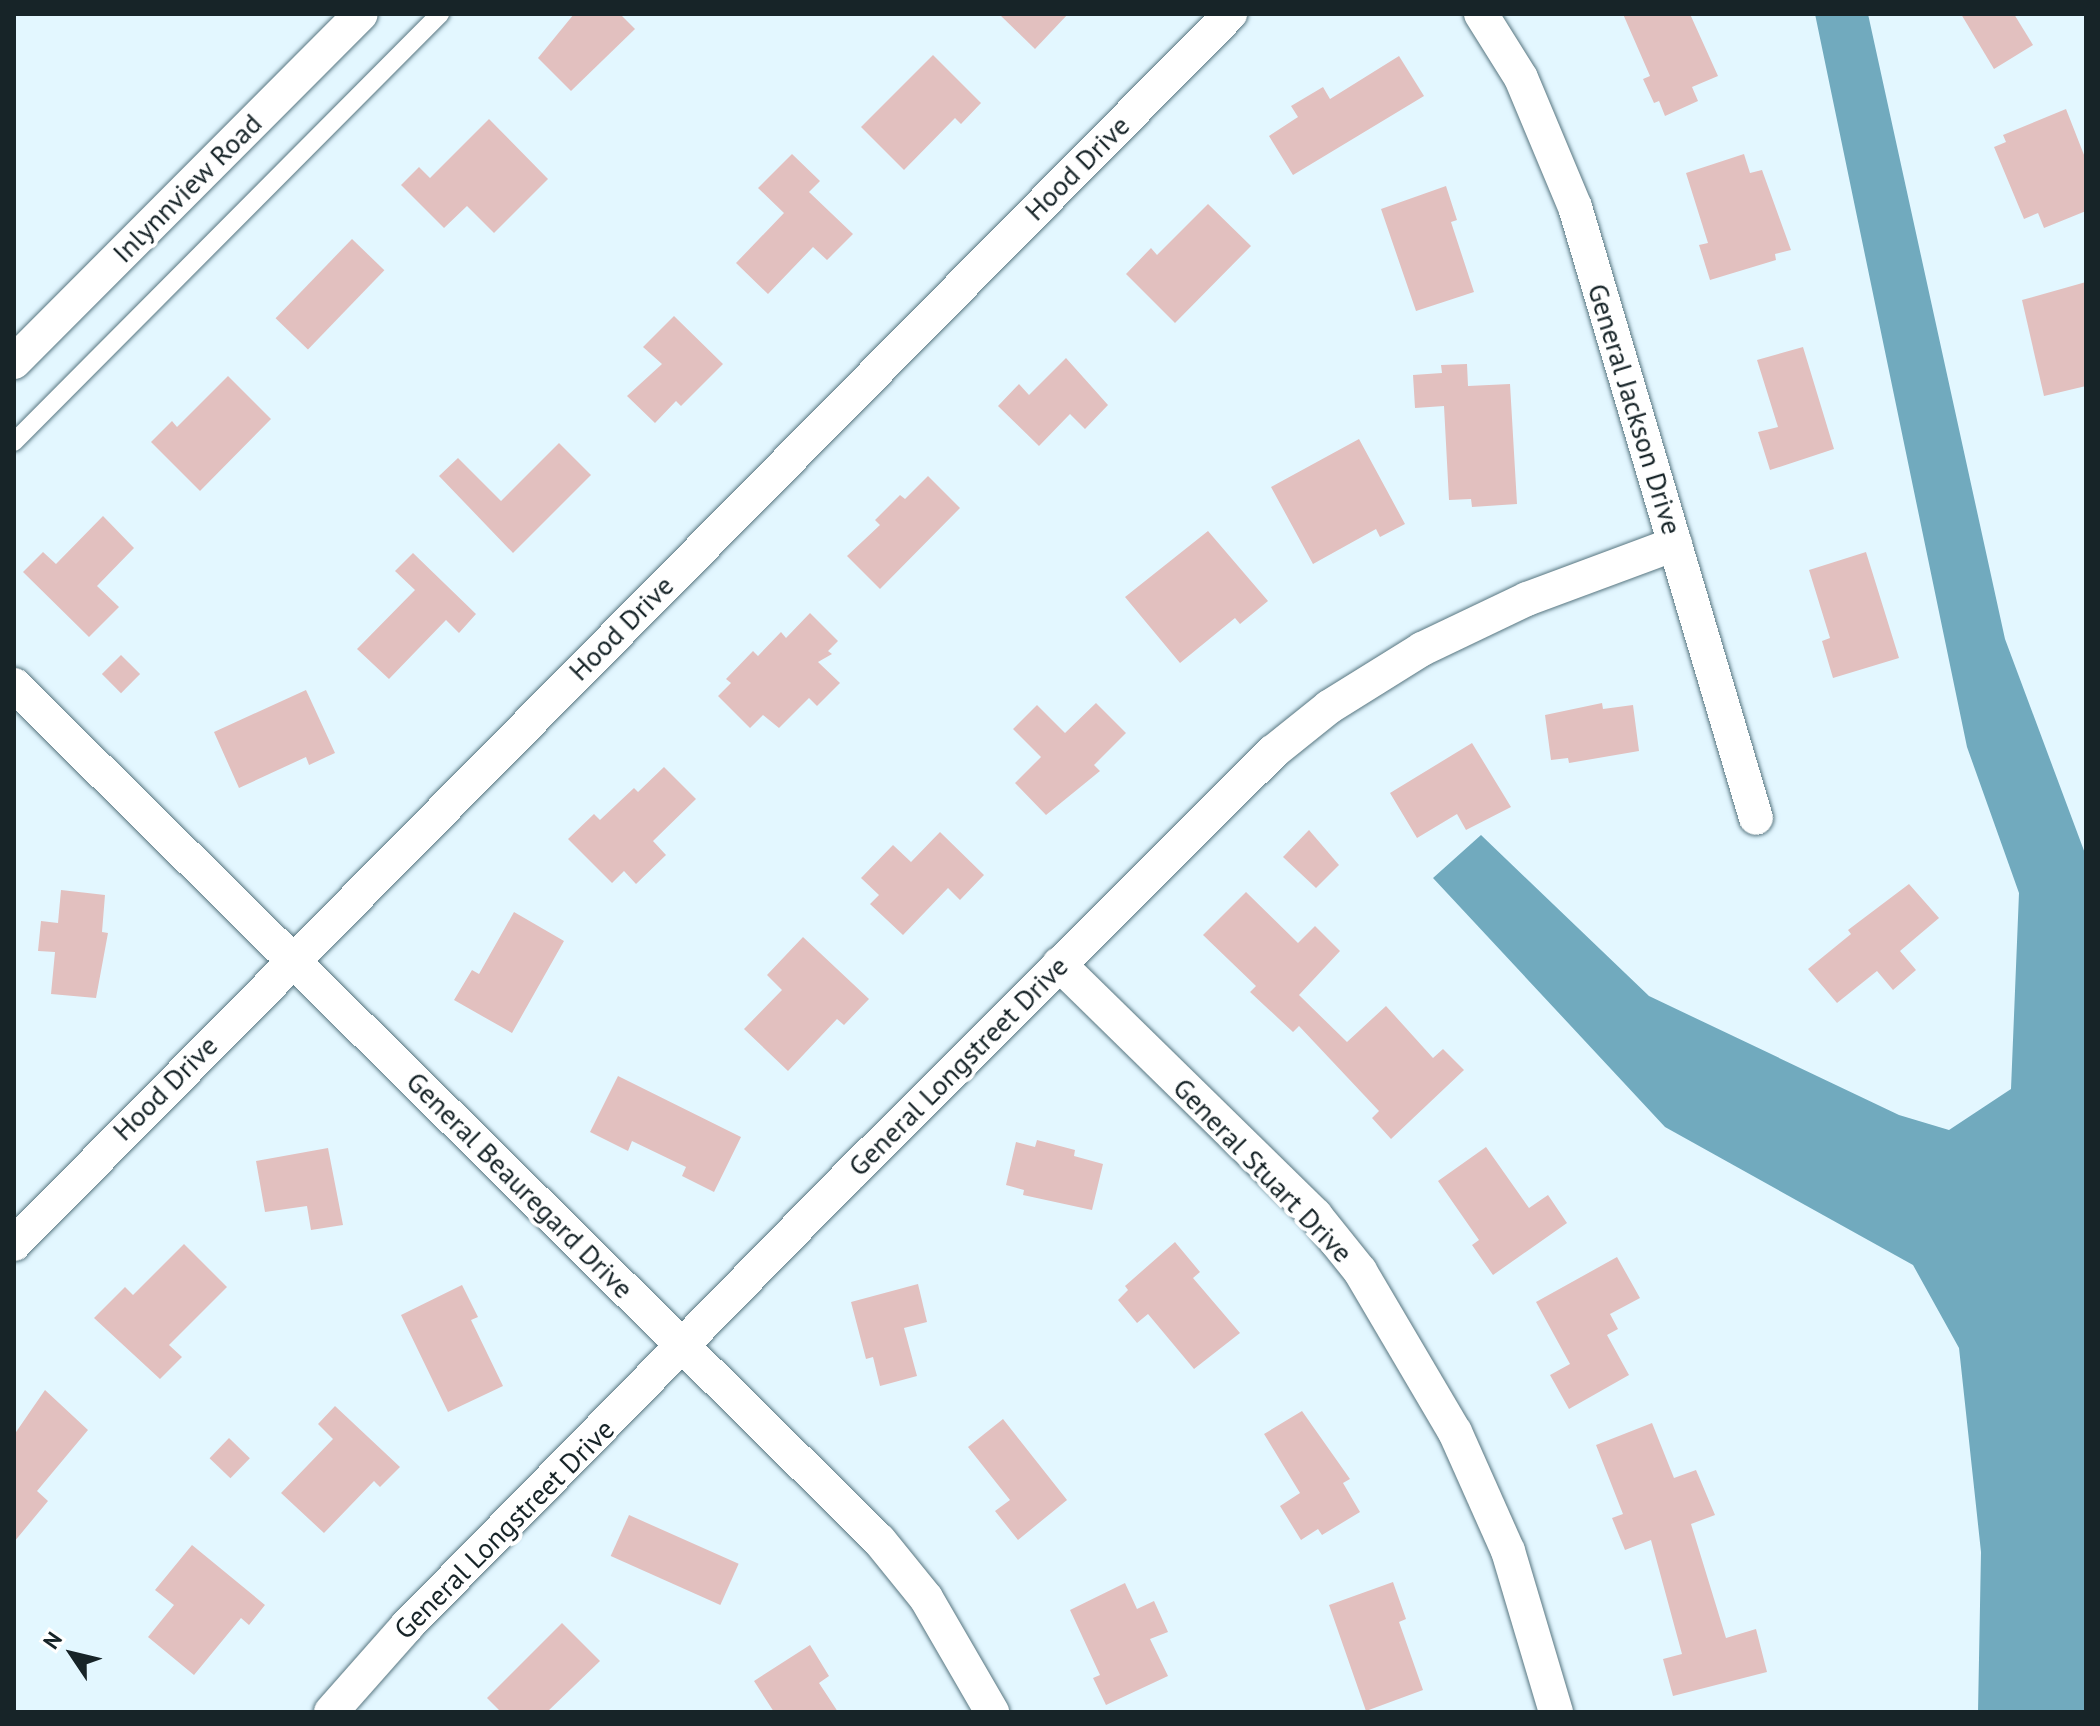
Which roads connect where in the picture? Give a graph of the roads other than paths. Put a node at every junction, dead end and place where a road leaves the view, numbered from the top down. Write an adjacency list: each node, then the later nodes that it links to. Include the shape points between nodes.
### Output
1 (361, 14): 5 (street, Inlynnview Road)
2 (440, 14): 6 (lane)
3 (1230, 14): 10 (street, Hood Drive)
4 (1481, 14): 7 (street, General Jackson Drive, via 1521,78 1554,148)
5 (14, 362)
6 (14, 442)
7 (1675, 544): 9 (street, General Jackson Drive); 11 (street, General Longstreet Drive, via 1481,619 1329,707 1273,752)
8 (14, 685): 10 (street, General Beauregard Drive)
9 (1756, 818)
10 (296, 960): 12 (street, Hood Drive, via 175,1076); 13 (street, General Beauregard Drive)
11 (1059, 964): 13 (street, General Longstreet Drive); 16 (street, General Stuart Drive, via 1315,1215 1360,1271 1461,1445 1508,1551)
12 (14, 1244)
13 (684, 1347): 14 (street, General Longstreet Drive, via 407,1626); 15 (street, General Beauregard Drive, via 879,1540 926,1598)
14 (331, 1712)
15 (992, 1712)
16 (1556, 1712)

